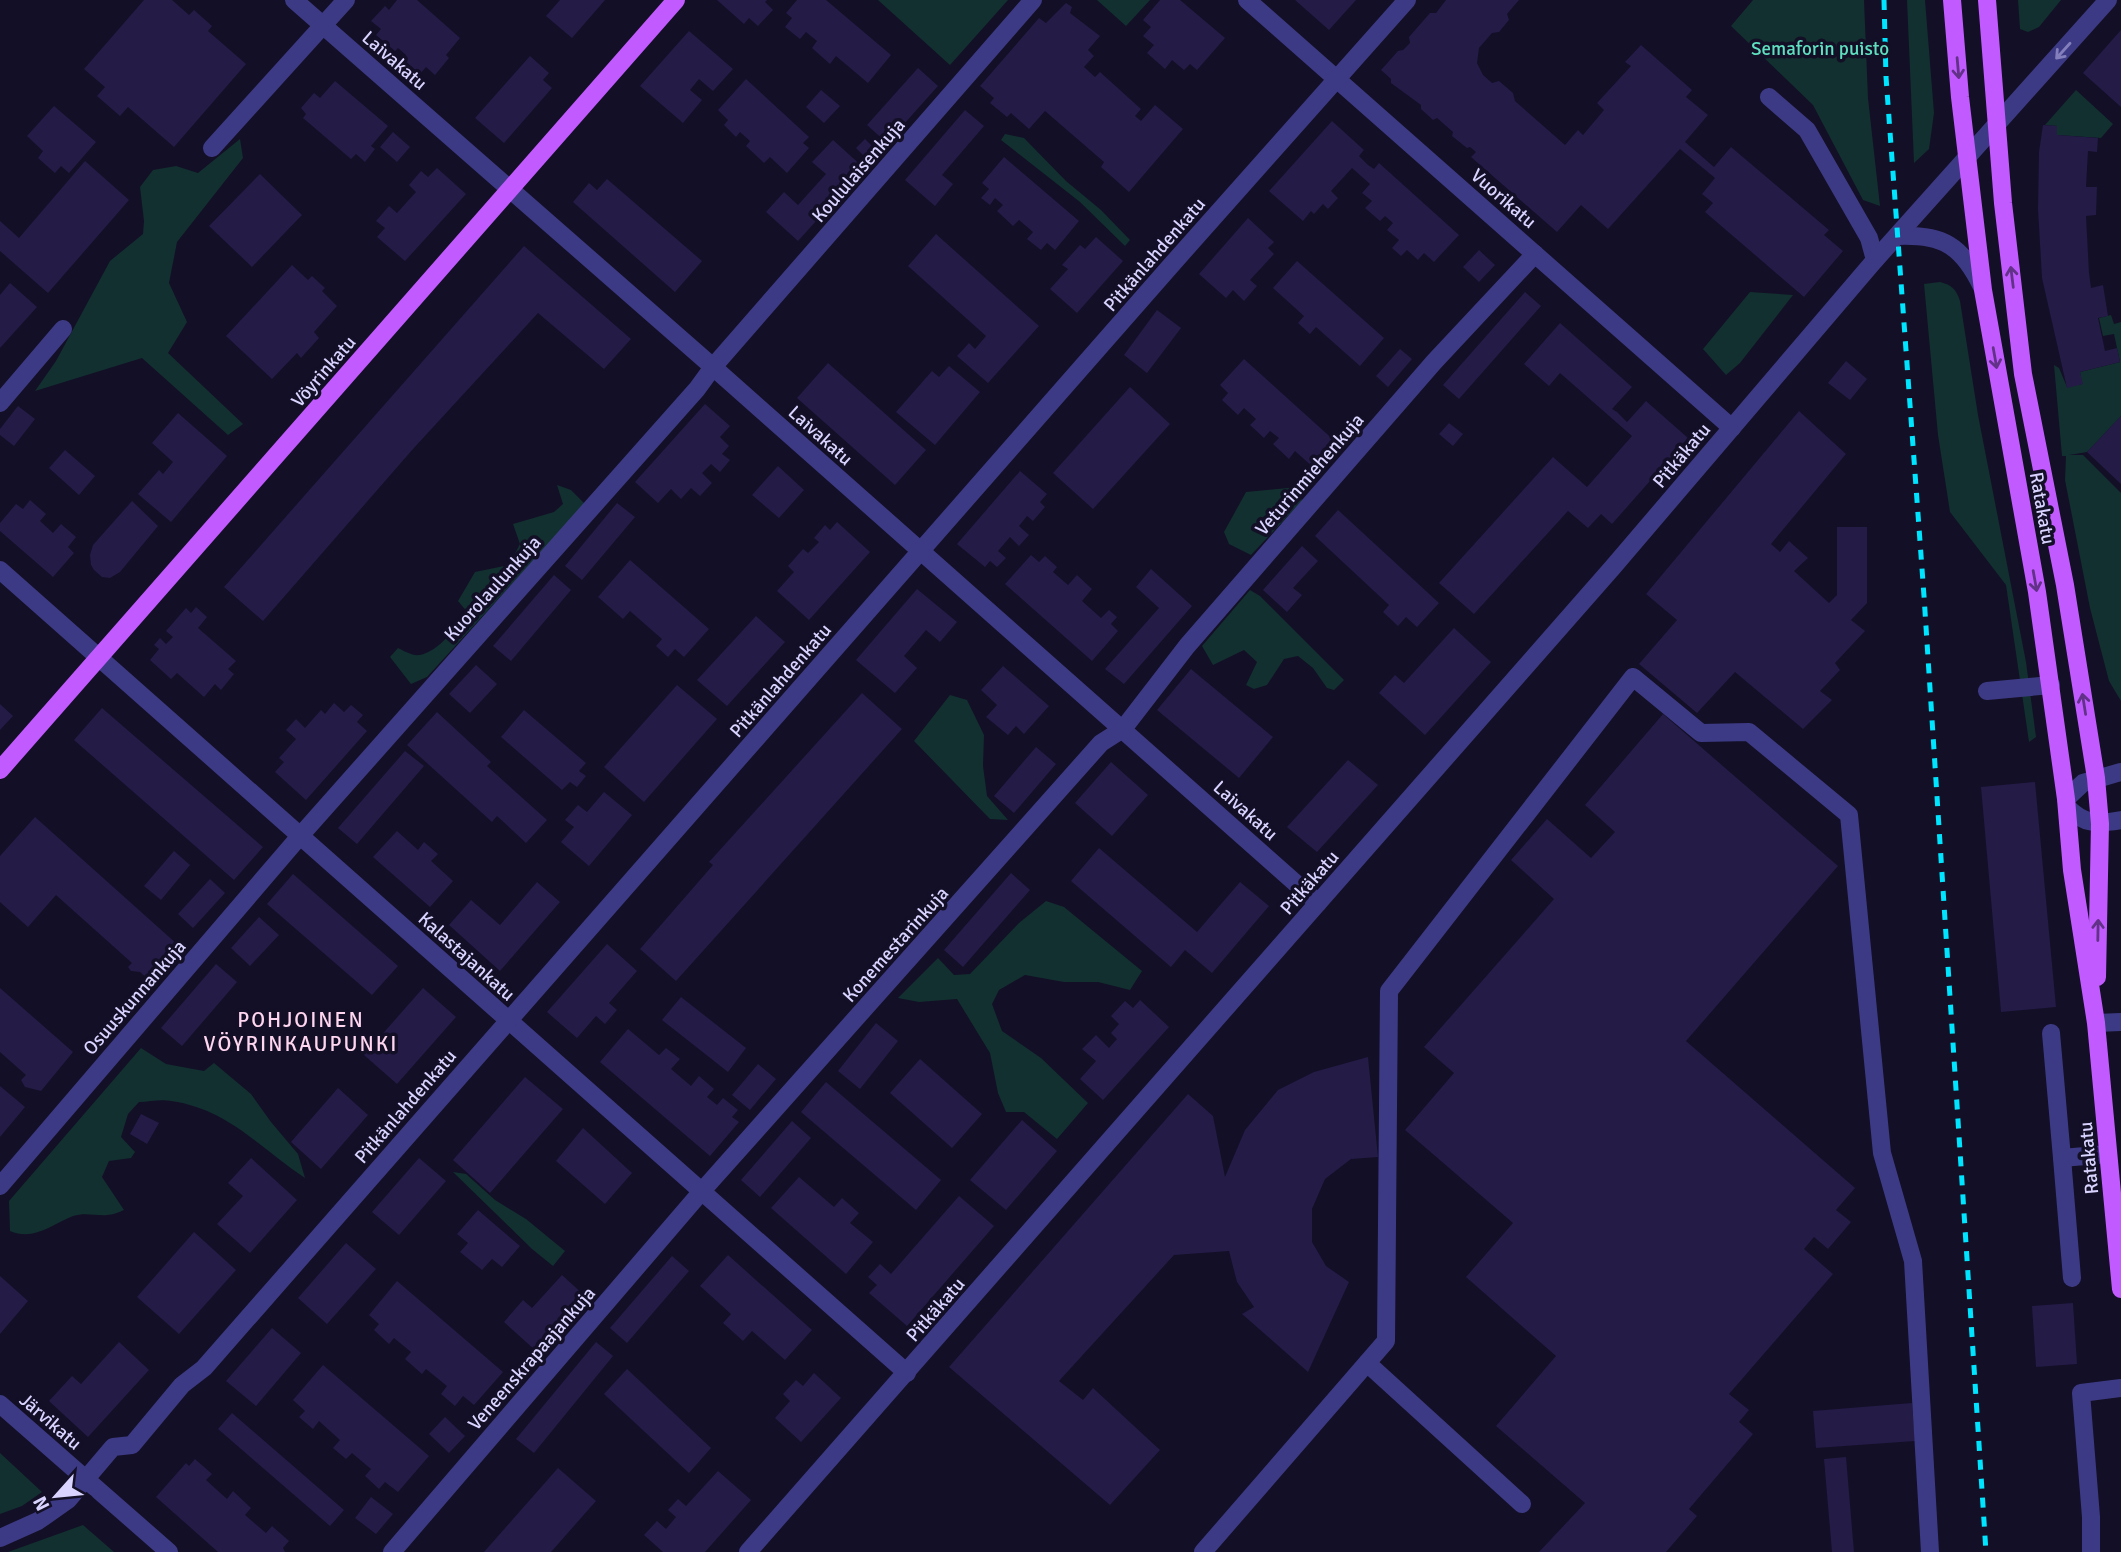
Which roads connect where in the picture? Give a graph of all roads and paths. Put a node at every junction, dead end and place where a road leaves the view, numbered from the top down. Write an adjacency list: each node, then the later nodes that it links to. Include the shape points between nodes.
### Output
1 (294, 0): 10 (street, Laivakatu)
2 (346, 0): 10 (street)
3 (676, 0): 16 (main road, Vöyrinkatu)
4 (1033, 0): 22 (street, Koululaisenkuja)
5 (1247, 0): 11 (street, Vuorikatu)
6 (1406, 0): 11 (street, Pitkänlahdenkatu)
7 (1952, 0): 15 (main road, Ratakatu, one-way to 15)
8 (1987, 0): 13 (main road, Ratakatu)
9 (2108, 0): 13 (street, Pitkäkatu, one-way to 13)
10 (323, 25): 14 (street); 16 (street, Laivakatu)
11 (1337, 79): 18 (street, Vuorikatu); 25 (street, Pitkänlahdenkatu)
12 (1769, 97): 19 (street, via 1807,130 1869,238)
13 (1997, 124): 15 (street, Pitkäkatu); 33 (main road, Ratakatu, one-way to 13, via 2065,585 2023,374)
14 (212, 148)
15 (1968, 157): 17 (street, Pitkäkatu); 20 (main road, Ratakatu)
16 (510, 189): 22 (street, Laivakatu); 27 (main road, Vöyrinkatu)
17 (1897, 236): 19 (street, Pitkäkatu); 20 (street, via 1935,237 1951,246 1971,265)
18 (1535, 254): 24 (street, Vuorikatu); 30 (street, Veturinmiehenkuja, via 1434,362 1187,646)
19 (1875, 260): 24 (street, Pitkäkatu)
20 (1983, 290): 28 (main road, Ratakatu, one-way to 28)
21 (63, 329): 23 (street)
22 (713, 367): 25 (street, Laivakatu); 37 (street, Kuorolaulunkuja)
23 (0, 403)
24 (1732, 428): 38 (street, Pitkäkatu)
25 (921, 552): 30 (street, Laivakatu); 39 (street, Pitkänlahdenkatu)
26 (0, 570): 27 (street, Kalastajankatu)
27 (99, 658): 31 (main road, Vöyrinkatu); 37 (street, Kalastajankatu)
28 (2051, 685): 29 (street); 34 (main road, Ratakatu)
29 (1987, 691)
30 (1123, 729): 38 (street, Laivakatu); 46 (street, Konemestarinkuja, via 1101,743)
31 (0, 770)
32 (2121, 772): 33 (street)
33 (2096, 778): 34 (street, via 2083,783); 36 (main road, Ratakatu)
34 (2067, 803): 36 (street, via 2077,817); 41 (main road, Ratakatu, via 2072,870)
35 (2121, 820): 36 (street)
36 (2100, 824): 41 (main road, Ratakatu, one-way to 36)
37 (300, 836): 39 (street, Kalastajankatu); 45 (street, Osuuskunnankuja)
38 (1318, 903): 50 (street, Pitkäkatu)
39 (508, 1021): 46 (street, Kalastajankatu); 53 (street, Pitkänlahdenkatu, via 204,1368 182,1385 132,1445 113,1447)
40 (2121, 1022): 41 (street)
41 (2096, 1023): 43 (main road, Ratakatu)
42 (2051, 1033): 44 (street)
43 (2108, 1154): 44 (street); 48 (main road, Ratakatu)
44 (2062, 1158): 47 (street)
45 (0, 1186)
46 (702, 1191): 50 (street, Kalastajankatu); 57 (street, Veneenskrapaajankuja)
47 (2072, 1278)
48 (2121, 1289)
49 (1367, 1363): 54 (street); 59 (street); 60 (street, via 1386,1341 1389,991 1633,677 1701,733 1749,732 1849,815 1882,1153 1913,1261)
50 (907, 1373): 58 (street, Pitkäkatu)
51 (2121, 1388): 61 (street, via 2081,1393)
52 (0, 1404): 53 (street, Järvikatu)
53 (87, 1480): 55 (street, Pitkänlahdenkatu, via 38,1521); 56 (street, Järvikatu)
54 (1522, 1504)
55 (0, 1538)
56 (169, 1552)
57 (392, 1552)
58 (748, 1552)
59 (1203, 1552)
60 (1930, 1552)
61 (2091, 1552)

